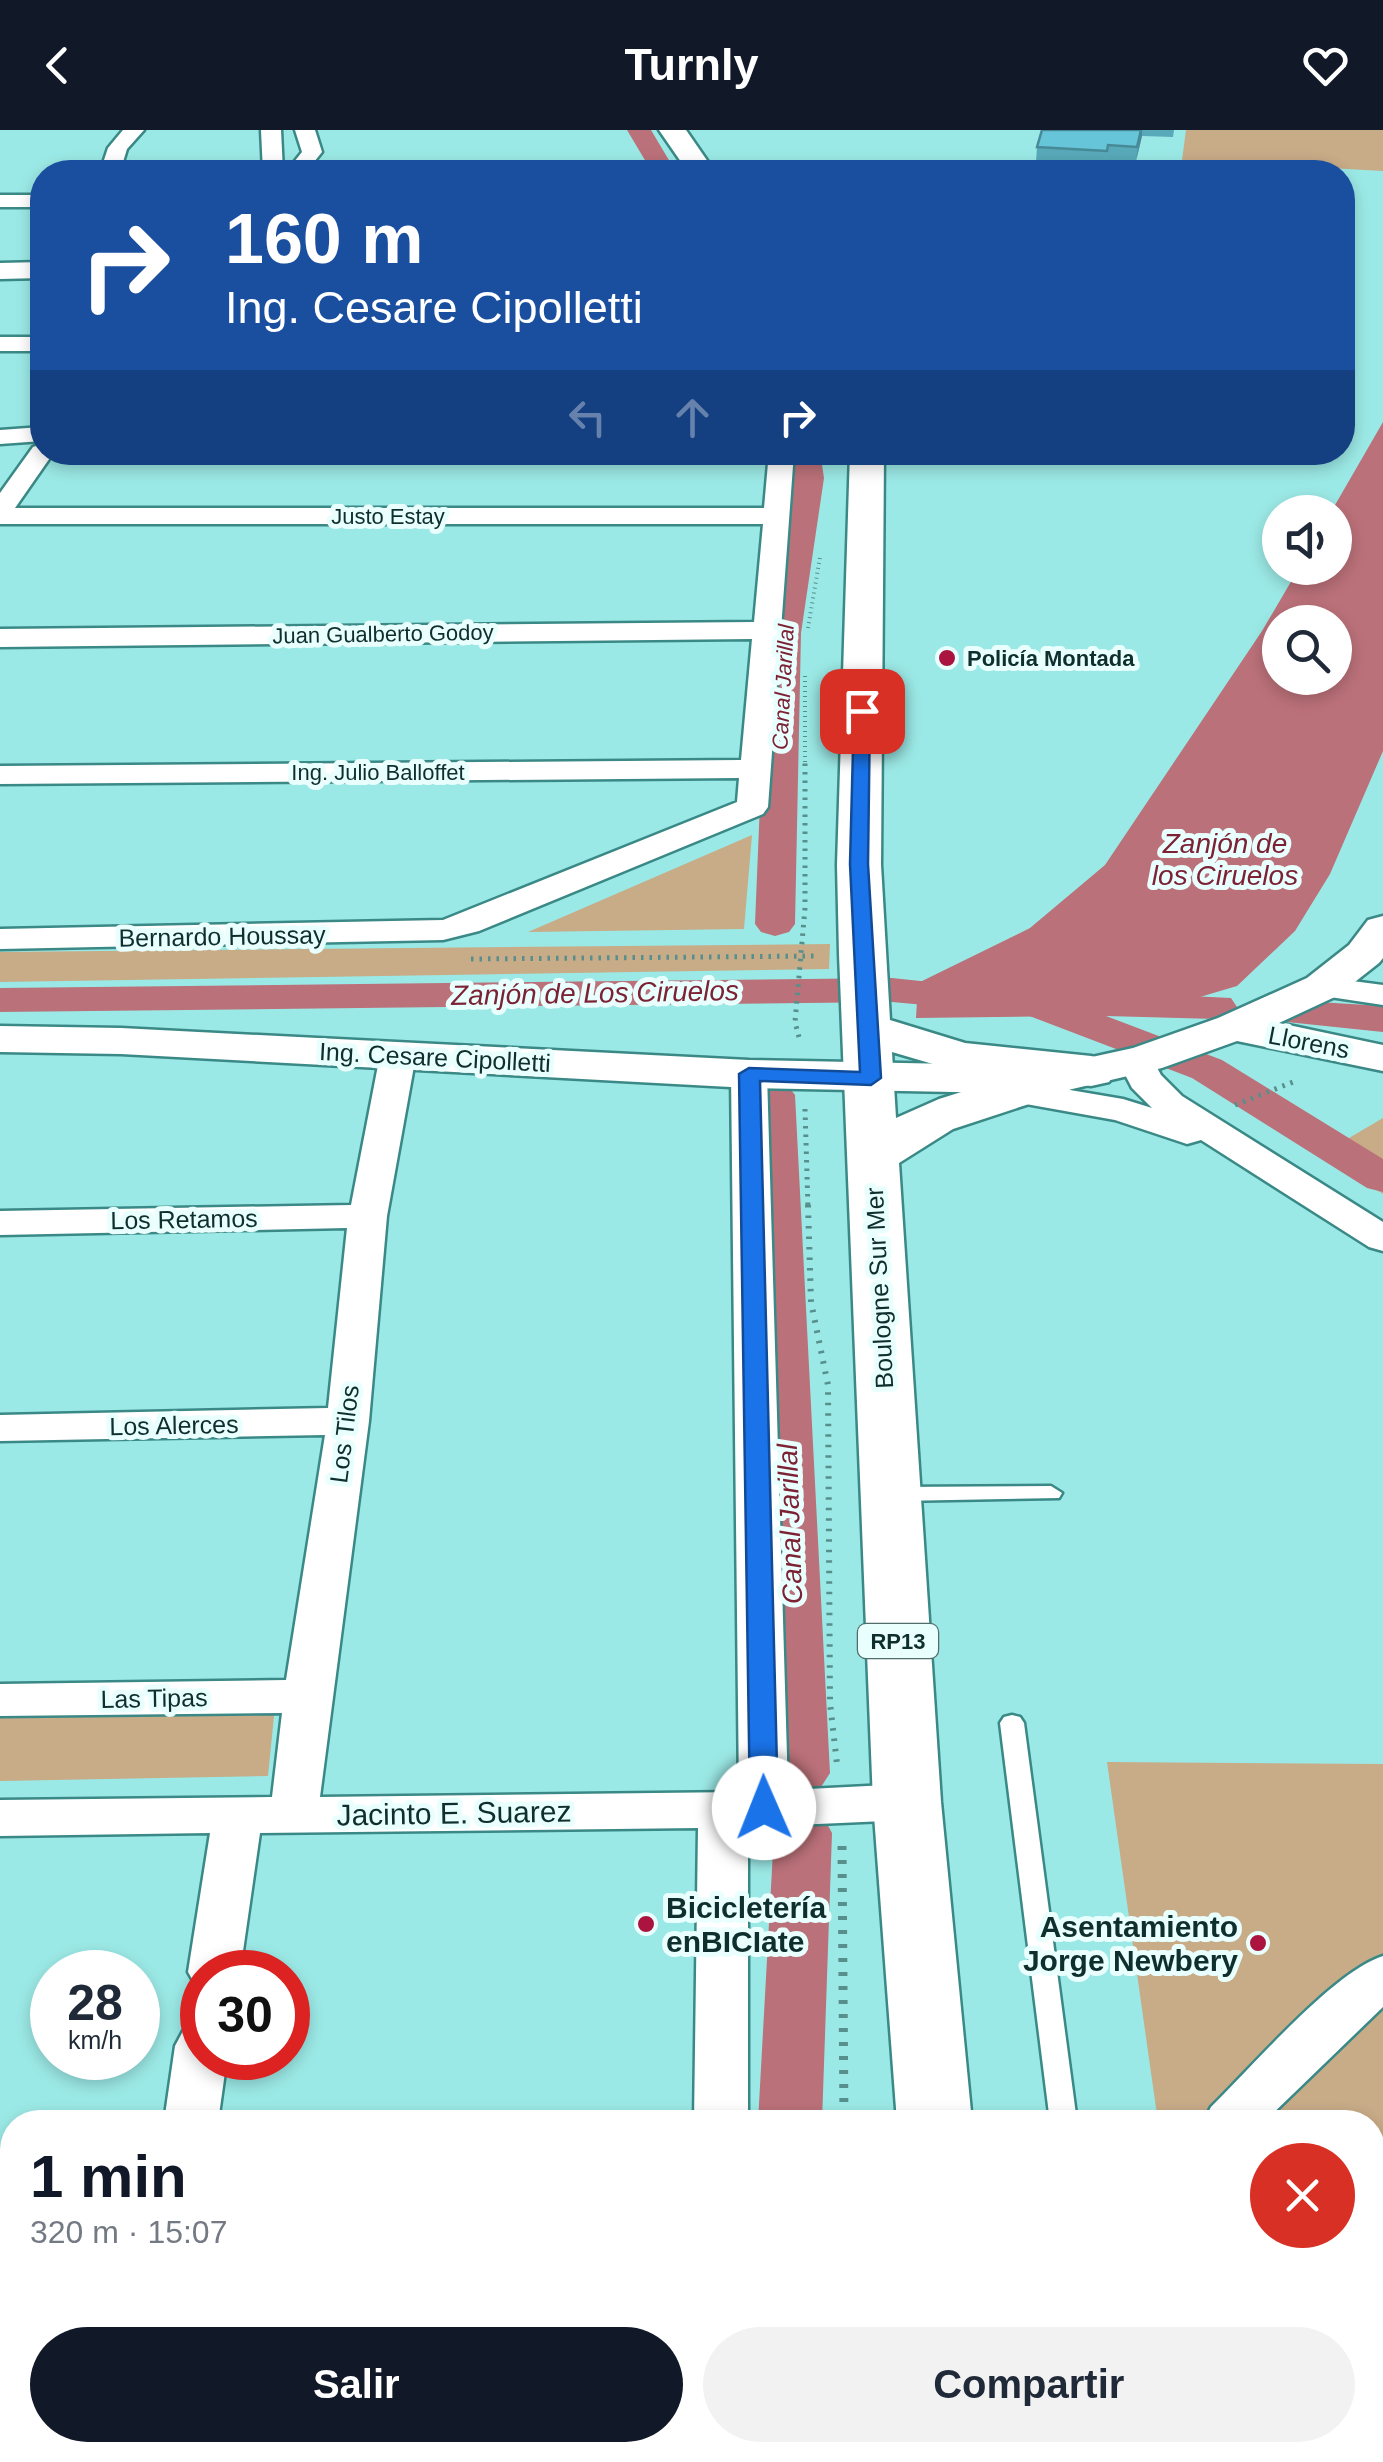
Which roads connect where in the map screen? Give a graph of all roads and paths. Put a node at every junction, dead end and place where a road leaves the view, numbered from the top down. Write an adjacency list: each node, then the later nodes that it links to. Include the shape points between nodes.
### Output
1 (134, 130): 5 (street)
2 (272, 130): 6 (street)
3 (305, 130): 7 (street, via 312,152)
4 (672, 130): 8 (main road)
5 (114, 160)
6 (273, 160)
7 (306, 160)
8 (693, 160)
9 (30, 201): 10 (street)
10 (0, 202)
11 (0, 270): 12 (street)
12 (30, 270)
13 (0, 344): 14 (street)
14 (30, 344)
15 (30, 435): 16 (street)
16 (0, 438)
17 (33, 465): 20 (street)
18 (781, 465): 21 (street)
19 (867, 465): 33 (main road, Boulogne Sur Mer / RP13, via 859,864)
20 (0, 514): 21 (street, Justo Estay)
21 (776, 516): 23 (street)
22 (820, 555): 24 (path)
23 (766, 630): 25 (street, Juan Gualberto Godoy); 27 (street)
24 (808, 633)
25 (0, 638)
26 (805, 672): 40 (path, via 805,908 795,1022)
27 (755, 769): 28 (street, Ing. Julio Balloffet); 30 (street, Bernardo Houssay, via 752,808 443,930)
28 (0, 775)
29 (1383, 929): 31 (street, via 1364,954)
30 (0, 939)
31 (1322, 987): 32 (street); 34 (street)
32 (1383, 996)
33 (867, 1029): 38 (main road, via 960,1056); 41 (main road, Boulogne Sur Mer / RP13)
34 (1219, 1032): 37 (street, Llorens); 38 (street)
35 (0, 1040): 36 (street, Ing. Cesare Cipolletti)
36 (398, 1055): 39 (street, Ing. Cesare Cipolletti); 44 (street, Los Tilos)
37 (1383, 1058)
38 (1088, 1073): 41 (street, Ing. Cesare Cipolletti); 42 (main road, via 925,1121); 43 (street, via 1123,1110); 43 (street, via 1146,1080 1169,1104)
39 (749, 1074): 40 (street, Ing. Cesare Cipolletti); 56 (street)
40 (808, 1076): 41 (street, Ing. Cesare Cipolletti); 55 (path, via 811,1302 828,1384 830,1703)
41 (871, 1078): 42 (main road, Boulogne Sur Mer / RP13)
42 (871, 1160): 49 (main road, Boulogne Sur Mer / RP13)
43 (1273, 1172): 46 (street)
44 (368, 1216): 45 (street, Los Retamos); 47 (street, Los Tilos)
45 (0, 1223)
46 (1383, 1240)
47 (348, 1421): 48 (street, Los Alerces); 51 (street, Los Tilos)
48 (0, 1428)
49 (890, 1494): 50 (lane); 54 (main road, Boulogne Sur Mer / RP13)
50 (1050, 1494)
51 (307, 1696): 52 (street, Las Tipas); 57 (street, Los Tilos)
52 (0, 1700)
53 (1012, 1724): 67 (lane)
54 (907, 1802): 55 (street, Jacinto E. Suarez); 66 (main road, Boulogne Sur Mer / RP13)
55 (842, 1804): 56 (street, Jacinto E. Suarez); 65 (path)
56 (744, 1809): 57 (street, Jacinto E. Suarez); 64 (street)
57 (294, 1815): 58 (street, Jacinto E. Suarez)
58 (238, 1816): 59 (street, Jacinto E. Suarez); 60 (street)
59 (0, 1818)
60 (217, 1950)
61 (1383, 1976): 68 (street)
62 (197, 2080): 63 (street)
63 (193, 2110)
64 (722, 2110)
65 (844, 2110)
66 (934, 2110)
67 (1062, 2110)
68 (1242, 2110)

